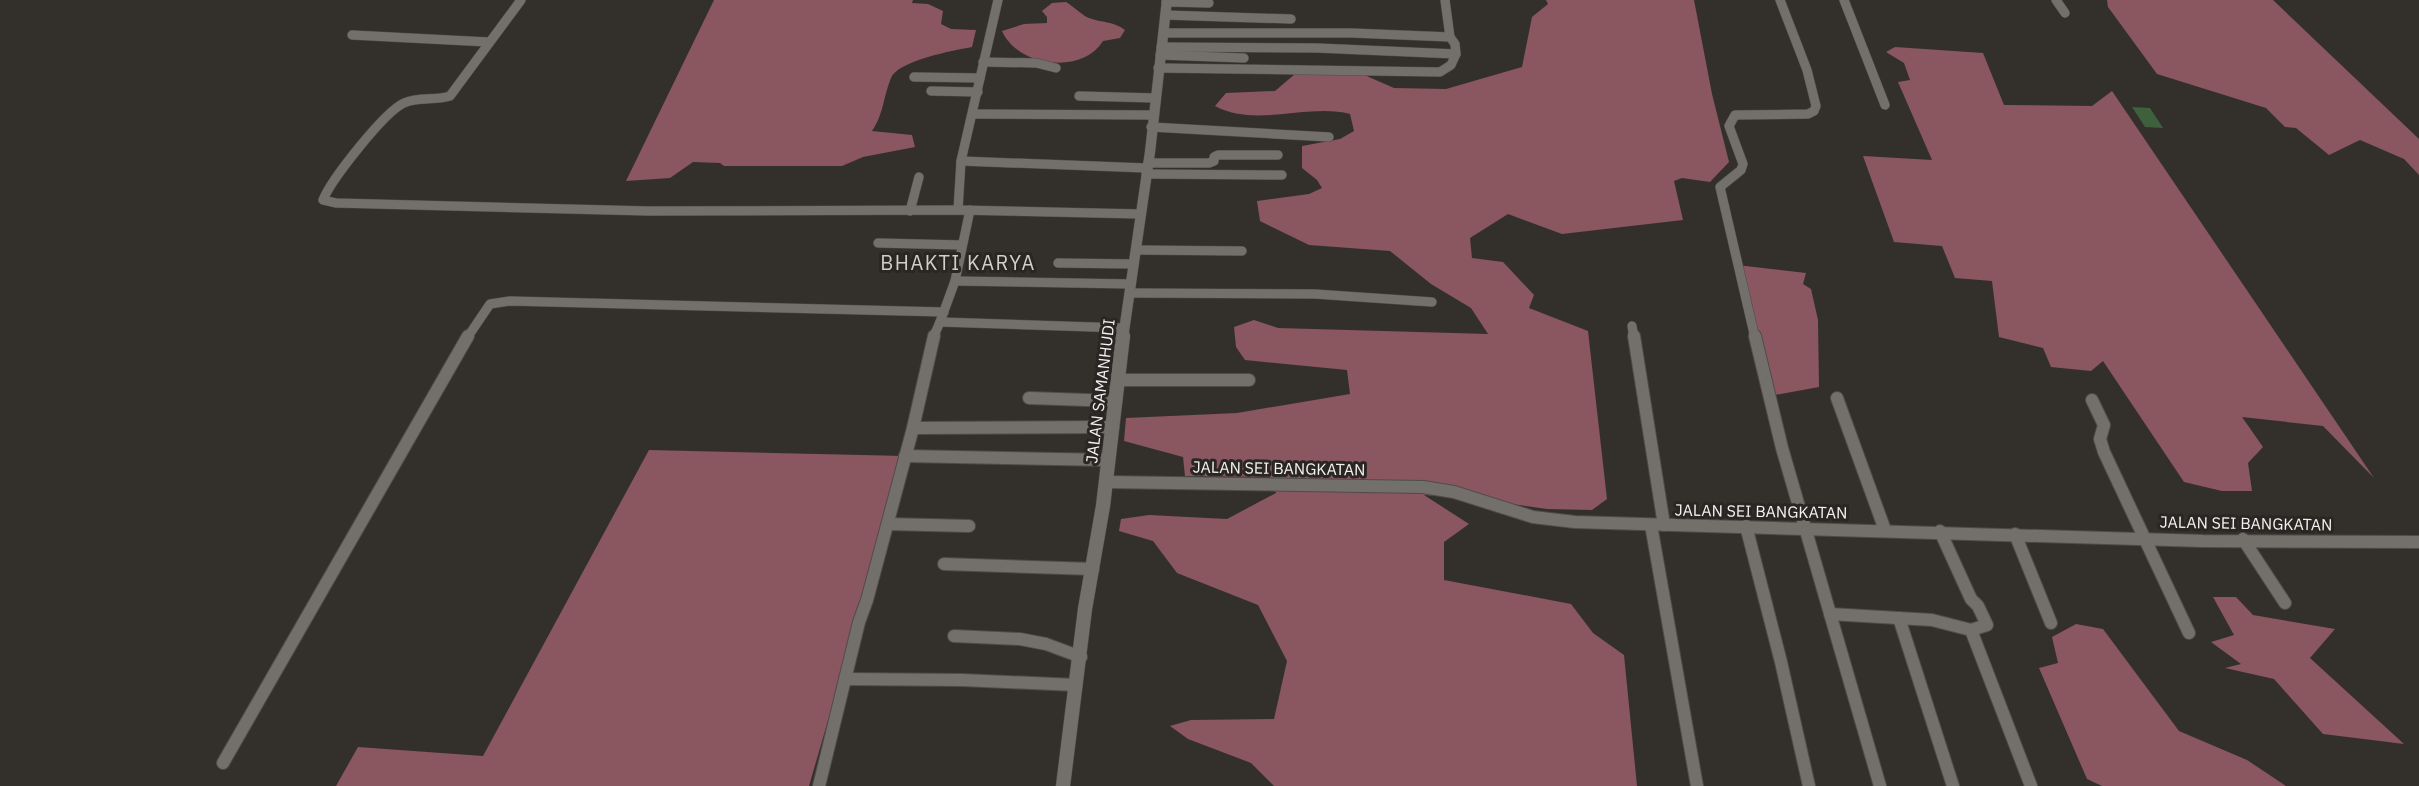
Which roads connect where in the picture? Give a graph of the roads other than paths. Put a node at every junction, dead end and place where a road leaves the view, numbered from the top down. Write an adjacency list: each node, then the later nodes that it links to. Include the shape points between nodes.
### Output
1 (521, 0): 15 (street)
2 (998, 0): 19 (street)
3 (1445, 0): 14 (street)
4 (1780, 0): 67 (street, via 1807,70 1816,106 1808,114 1735,115 1730,126 1742,170 1720,188 1720,194)
5 (1844, 0): 27 (street)
6 (2056, 0): 9 (street)
7 (1167, 1): 8 (street); 10 (street, JALAN SAMANHUDI)
8 (1209, 3)
9 (2065, 13)
10 (1165, 15): 11 (street); 12 (street, JALAN SAMANHUDI)
11 (1291, 19)
12 (1163, 33): 14 (street); 17 (street, JALAN SAMANHUDI)
13 (352, 34): 15 (street)
14 (1450, 37): 16 (street)
15 (488, 42): 38 (street, via 450,96 438,101 408,101 392,110 323,200 648,211)
16 (1456, 54): 17 (street, via 1317,48); 17 (street, via 1451,65 1432,73)
17 (1159, 57): 18 (street); 26 (street, JALAN SAMANHUDI)
18 (1244, 57)
19 (983, 62): 20 (street, via 1036,63); 22 (street)
20 (1056, 68)
21 (914, 77): 22 (street)
22 (980, 78): 24 (street)
23 (931, 91): 24 (street)
24 (978, 92): 28 (street)
25 (1079, 96): 26 (street)
26 (1155, 98): 29 (street, JALAN SAMANHUDI)
27 (1885, 105)
28 (973, 114): 29 (street); 32 (street)
29 (1152, 121): 30 (street, via 1238,134); 33 (street, JALAN SAMANHUDI)
30 (1329, 137)
31 (1278, 155): 33 (street, via 1218,154 1209,163)
32 (960, 161): 33 (street); 36 (street)
33 (1147, 168): 34 (street); 39 (street, JALAN SAMANHUDI)
34 (1282, 175)
35 (919, 177): 38 (street)
36 (958, 210): 37 (street); 38 (street)
37 (970, 210): 39 (street); 41 (street)
38 (910, 211)
39 (1140, 214): 42 (street, JALAN SAMANHUDI)
40 (878, 243): 41 (street)
41 (962, 245): 46 (street)
42 (1136, 250): 43 (street); 45 (street, JALAN SAMANHUDI)
43 (1242, 251)
44 (1058, 263): 45 (street)
45 (1134, 264): 47 (street, JALAN SAMANHUDI)
46 (955, 281): 47 (street); 49 (street)
47 (1131, 289): 48 (street); 51 (street, JALAN SAMANHUDI)
48 (1432, 302)
49 (942, 317): 51 (street); 59 (street, via 935,331); 86 (street, via 510,301 490,304)
50 (1632, 326): 64 (street)
51 (1124, 328): 52 (street, JALAN SAMANHUDI)
52 (1118, 380): 53 (street); 56 (street, JALAN SAMANHUDI)
53 (1249, 380)
54 (1029, 398): 56 (street)
55 (1837, 398): 68 (street)
56 (1116, 400): 58 (street, JALAN SAMANHUDI)
57 (2092, 400): 71 (street, via 2103,425 2100,439 2104,452)
58 (1113, 427): 59 (street); 61 (street, JALAN SAMANHUDI)
59 (913, 428): 60 (street)
60 (905, 456): 61 (street); 63 (street)
61 (1109, 460): 62 (street, JALAN SAMANHUDI)
62 (1106, 482): 64 (street, JALAN SEI BANGKATAN, via 1423,487 1455,492 1533,517); 75 (street, JALAN SAMANHUDI)
63 (888, 524): 65 (street); 84 (street)
64 (1657, 525): 66 (street, JALAN SEI BANGKATAN); 89 (street)
65 (969, 526)
66 (1746, 526): 67 (street, JALAN SEI BANGKATAN); 90 (street)
67 (1805, 528): 68 (street, JALAN SEI BANGKATAN); 77 (street)
68 (1885, 530): 69 (street, JALAN SEI BANGKATAN)
69 (1940, 531): 70 (street, JALAN SEI BANGKATAN); 80 (street, via 1987,625)
70 (2015, 534): 71 (street, JALAN SEI BANGKATAN); 79 (street)
71 (2143, 537): 72 (street, JALAN SEI BANGKATAN); 81 (street)
72 (2243, 539): 73 (street, JALAN SEI BANGKATAN); 76 (street)
73 (2419, 542)
74 (944, 564): 75 (street)
75 (1093, 569): 83 (street, JALAN SAMANHUDI)
76 (2285, 603)
77 (1830, 614): 78 (street); 91 (street)
78 (1899, 618): 80 (street, via 1932,620); 92 (street)
79 (2051, 623)
80 (1971, 630): 93 (street)
81 (2189, 633)
82 (954, 636): 83 (street, via 1020,639)
83 (1081, 657): 85 (street, JALAN SAMANHUDI)
84 (845, 679): 85 (street); 87 (street)
85 (1076, 685): 88 (street, JALAN SAMANHUDI)
86 (223, 763)
87 (819, 786)
88 (1063, 786)
89 (1697, 786)
90 (1809, 786)
91 (1880, 786)
92 (1953, 786)
93 (2031, 786)

